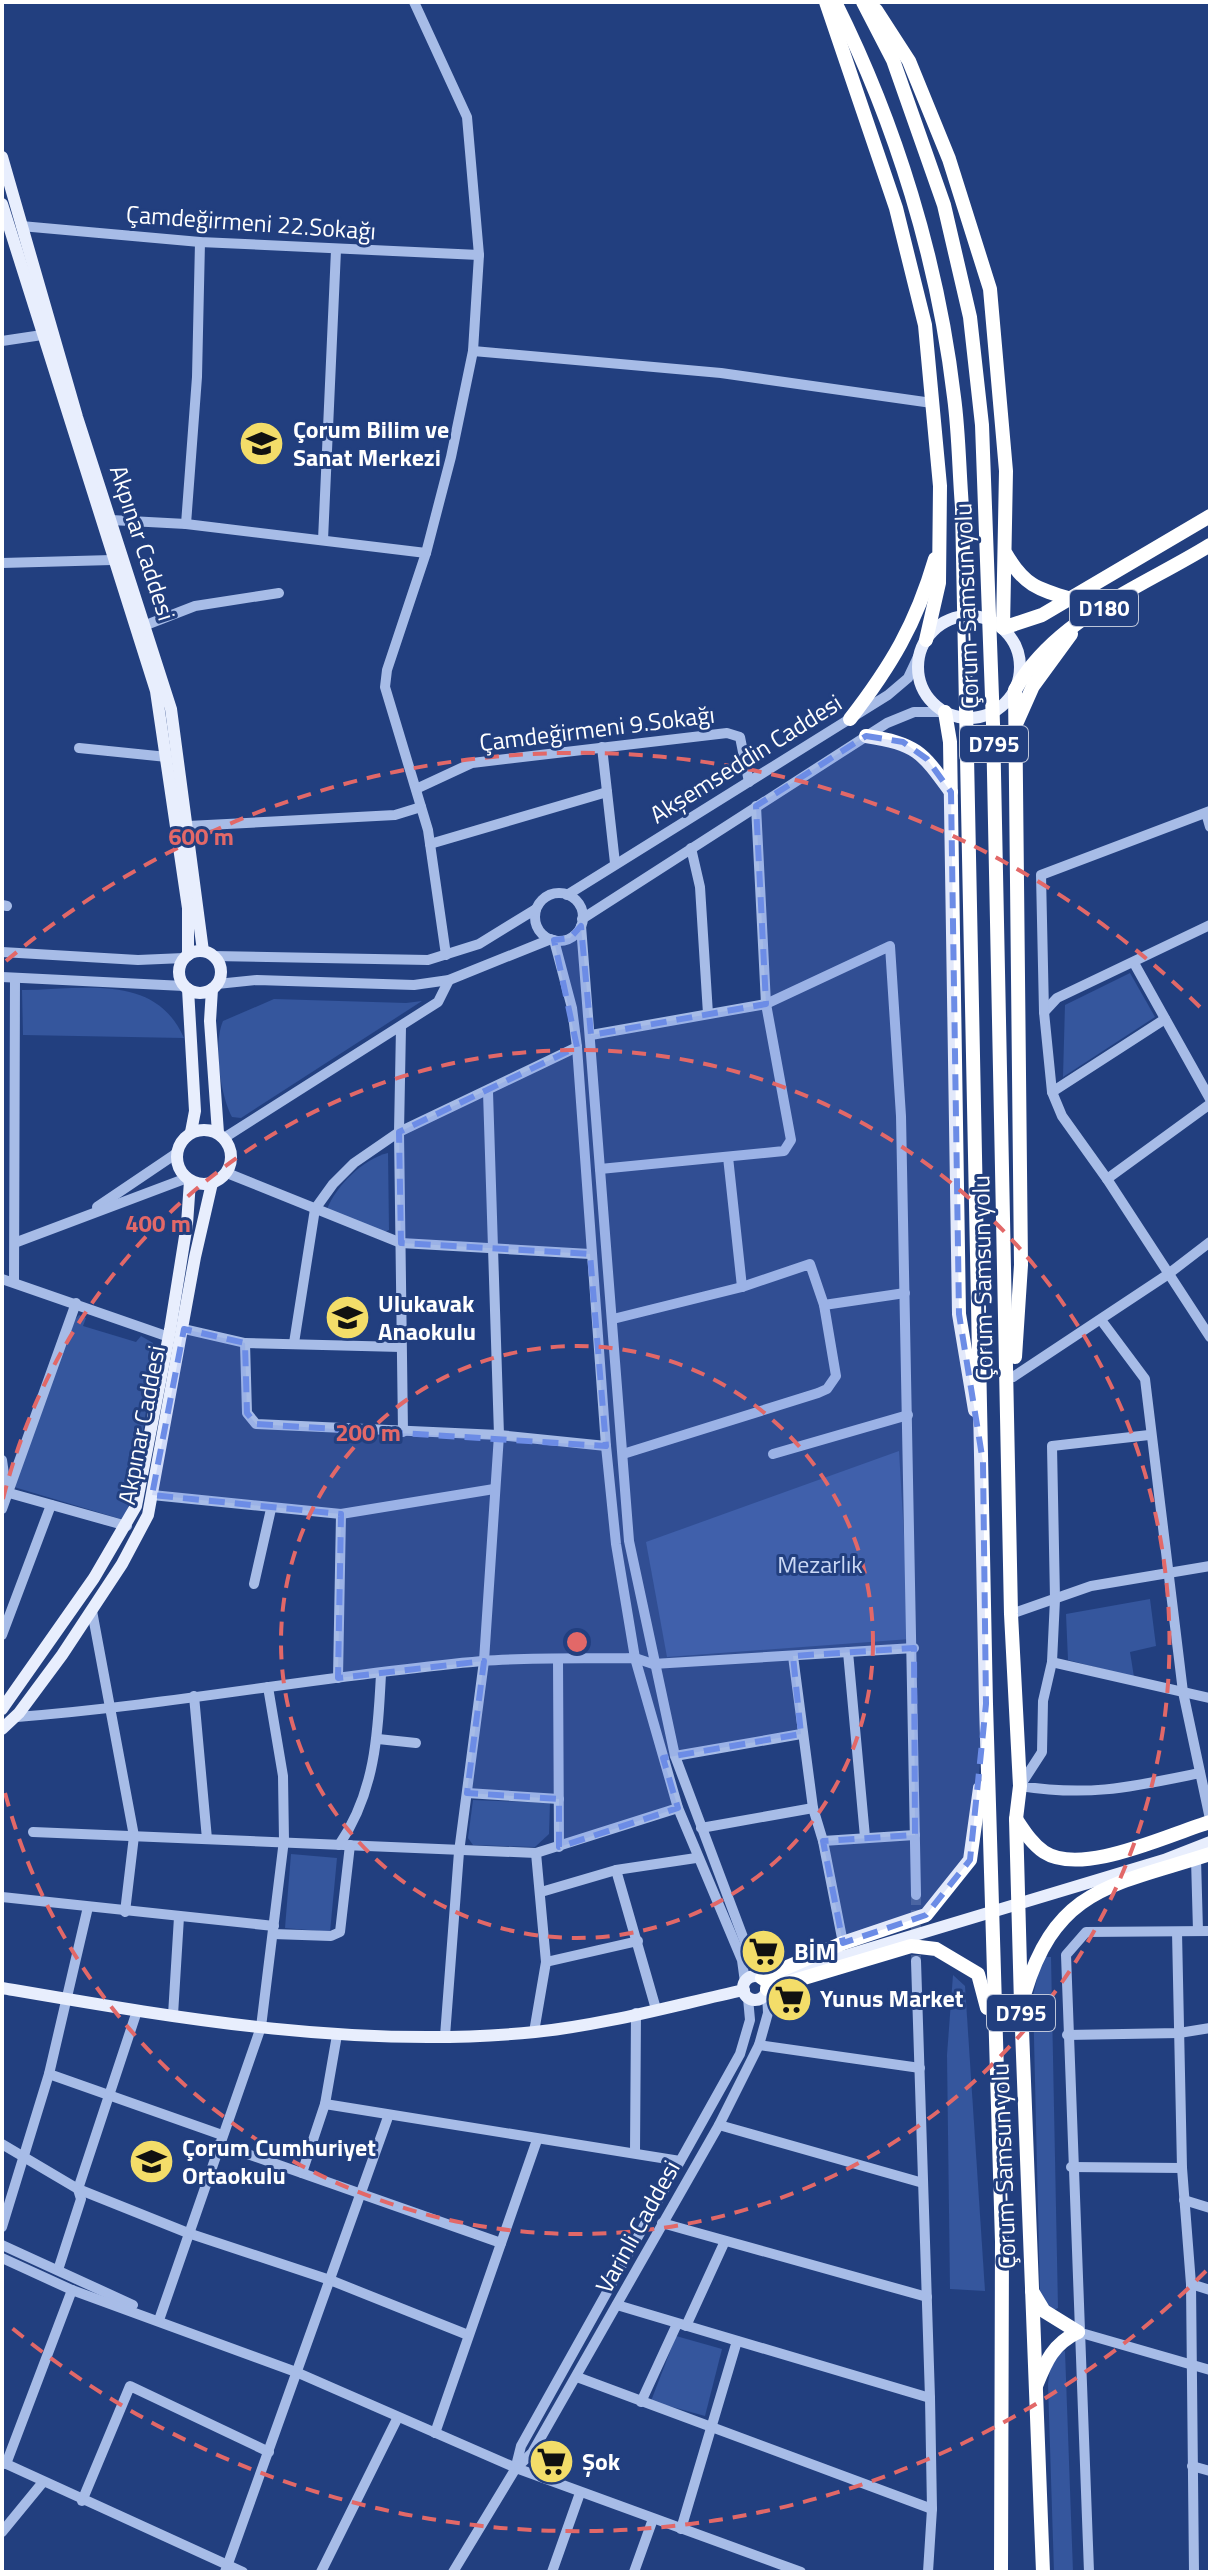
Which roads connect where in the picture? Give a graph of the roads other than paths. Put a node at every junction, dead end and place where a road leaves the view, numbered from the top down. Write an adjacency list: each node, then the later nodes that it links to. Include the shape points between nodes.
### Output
1 (414, 2): 11 (street, via 467,117)
2 (826, 2): 15 (highway, via 896,208 925,325)
3 (835, 2): 119 (highway, Çorum-Samsun yolu / D795, via 896,148 935,282 954,397 962,507)
4 (863, 2): 115 (highway, Çorum-Samsun yolu / D795, via 893,60 944,205 961,273 982,425)
5 (871, 2): 22 (highway, via 909,61 949,159 990,289 1006,471)
6 (2, 157): 8 (main road, Akpınar Caddesi)
7 (2, 204): 12 (main road, Akpınar Caddesi)
8 (21, 226): 9 (street, Çamdeğirmeni 22.Sokağı); 17 (main road, Akpınar Caddesi)
9 (200, 242): 10 (street, Çamdeğirmeni 22.Sokağı); 18 (street)
10 (336, 250): 11 (street, Çamdeğirmeni 22.Sokağı); 19 (street)
11 (479, 255): 14 (street)
12 (42, 335): 13 (street); 24 (main road, Akpınar Caddesi)
13 (2, 341)
14 (473, 351): 15 (street, via 721,373); 23 (street)
15 (932, 403): 20 (highway)
16 (1210, 516): 27 (highway, D180)
17 (111, 520): 18 (street); 29 (main road, Akpınar Caddesi)
18 (186, 524): 19 (street)
19 (323, 540): 23 (street)
20 (940, 544): 31 (highway, via 939,583); 34 (highway, via 903,644)
21 (1210, 545): 28 (highway, D180)
22 (1004, 551): 27 (highway, via 1019,576 1037,589); 30 (highway)
23 (426, 553): 41 (street, via 385,687)
24 (112, 560): 25 (street); 39 (main road, Akpınar Caddesi, via 156,691)
25 (2, 563)
26 (279, 593): 29 (street, via 195,606)
27 (1071, 599): 30 (highway, D180)
28 (1080, 622): 32 (highway, D180, via 1045,647); 35 (highway, via 1033,686)
29 (146, 625): 47 (main road, Akpınar Caddesi, via 171,709)
30 (1003, 628): 31 (main road, via 971,616 938,627); 32 (main road, via 1019,657)
31 (926, 640): 33 (main road, via 920,655 921,680 932,702); 34 (street, Akşemseddin Caddesi, via 908,678)
32 (1015, 690): 33 (main road, via 992,713 960,718); 35 (highway)
33 (945, 712): 36 (street, Akşemseddin Caddesi, via 914,712); 43 (highway)
34 (850, 719): 40 (street, Akşemseddin Caddesi)
35 (1015, 726): 109 (highway, via 1021,1265)
36 (866, 736): 43 (highway, via 903,742 927,759); 44 (street, Akşemseddin Caddesi)
37 (602, 747): 40 (street, Çamdeğirmeni 9.Sokağı, via 737,734); 41 (street, Çamdeğirmeni 9.Sokağı, via 472,763); 42 (street)
38 (79, 748): 39 (street)
39 (167, 757): 60 (main road, Akpınar Caddesi, via 188,908)
40 (749, 782): 51 (street, Akşemseddin Caddesi)
41 (416, 789): 45 (street)
42 (607, 792): 49 (street); 51 (street)
43 (951, 792): 119 (highway, via 959,1314)
44 (756, 806): 50 (street, Akşemseddin Caddesi); 67 (street)
45 (421, 807): 47 (street, via 395,815); 49 (street)
46 (1208, 812): 48 (street); 68 (street, via 1041,875)
47 (188, 826): 58 (main road, Akpınar Caddesi)
48 (1210, 827)
49 (430, 844): 59 (street)
50 (691, 848): 54 (street, Akşemseddin Caddesi); 69 (street, via 700,887)
51 (615, 863): 52 (street, Akşemseddin Caddesi)
52 (567, 895): 53 (street, via 549,895); 54 (street, via 580,907)
53 (536, 909): 56 (street, via 537,927); 59 (street, via 479,944)
54 (582, 922): 56 (street, via 570,938); 72 (street)
55 (1210, 925): 61 (street)
56 (552, 940): 64 (street); 73 (street, Varinli Caddesi, via 572,1008)
57 (2, 952): 60 (street, via 138,960)
58 (208, 953): 59 (street, via 428,960); 60 (main road); 65 (main road, via 221,972)
59 (446, 955)
60 (186, 956): 66 (main road, via 179,969)
61 (1134, 963): 68 (street, via 1057,998); 70 (street)
62 (2, 977): 63 (street)
63 (15, 978): 66 (street); 89 (street)
64 (449, 980): 65 (street, via 414,985 257,980); 71 (street, via 438,1002)
65 (214, 986): 66 (main road, via 197,993); 79 (main road, via 210,1021)
66 (186, 987): 77 (main road, via 195,1111)
67 (766, 1004): 69 (street); 81 (street, via 791,1140 784,1151); 98 (street, via 890,946)
68 (1044, 1012): 75 (street)
69 (708, 1014): 72 (street)
70 (1165, 1019): 75 (street); 76 (street)
71 (401, 1027): 78 (street); 79 (street)
72 (591, 1035): 82 (street)
73 (577, 1047): 74 (street); 93 (street, Varinli Caddesi)
74 (488, 1092): 78 (street); 92 (street)
75 (1052, 1092): 84 (street, via 1062,1116)
76 (1210, 1102): 84 (street)
77 (191, 1132): 79 (main road, via 209,1130); 80 (main road)
78 (399, 1132): 87 (street, via 354,1163); 91 (street)
79 (221, 1136): 83 (main road, via 232,1155)
80 (177, 1153): 85 (main road, via 178,1167); 88 (street)
81 (728, 1157): 82 (street); 97 (street)
82 (600, 1169): 101 (street)
83 (227, 1173): 86 (main road); 87 (street)
84 (1107, 1179): 94 (street)
85 (188, 1180): 86 (main road); 88 (street); 104 (main road, Akpınar Caddesi, via 187,1224)
86 (212, 1183): 103 (main road, Akpınar Caddesi)
87 (315, 1209): 91 (street); 107 (street)
88 (82, 1217): 89 (street)
89 (17, 1242): 96 (street)
90 (1210, 1242): 94 (street)
91 (401, 1243): 92 (street); 108 (street)
92 (492, 1247): 93 (street); 112 (street)
93 (590, 1254): 114 (street, Varinli Caddesi)
94 (1167, 1275): 102 (street); 105 (street)
95 (2, 1279): 96 (street)
96 (14, 1282): 99 (street)
97 (742, 1287): 100 (street, via 810,1264); 101 (street)
98 (905, 1293): 100 (street); 110 (street)
99 (76, 1303): 104 (street); 121 (street)
100 (824, 1305): 116 (street, via 836,1376 827,1389)
101 (613, 1319): 116 (street)
102 (1101, 1320): 109 (street); 113 (street, via 1145,1379)
103 (184, 1329): 106 (street); 122 (main road, Akpınar Caddesi)
104 (169, 1337): 127 (main road, Akpınar Caddesi, via 142,1480)
105 (1210, 1337)
106 (245, 1343): 107 (street); 111 (street, via 247,1413 256,1424)
107 (294, 1343): 108 (street)
108 (401, 1347): 111 (street)
109 (1013, 1377): 115 (highway)
110 (908, 1415): 117 (street); 135 (street)
111 (403, 1432): 112 (street)
112 (499, 1435): 114 (street); 120 (street)
113 (1149, 1435): 129 (street); 131 (street, via 1052,1446)
114 (606, 1446): 138 (street, Varinli Caddesi)
115 (1008, 1453): 133 (highway, Çorum-Samsun yolu / D795)
116 (623, 1454): 142 (street, via 629,1541)
117 (773, 1454)
118 (2, 1460): 121 (street)
119 (983, 1462): 149 (highway, Çorum-Samsun yolu / D795)
120 (494, 1489): 126 (street); 140 (street)
121 (4, 1491): 123 (street); 124 (street)
122 (152, 1495): 125 (street); 132 (main road, Akpınar Caddesi, via 139,1534)
123 (51, 1505): 127 (street); 134 (street)
124 (2, 1509)
125 (271, 1509): 126 (street); 130 (street)
126 (341, 1514): 144 (street)
127 (127, 1526): 150 (main road, Akpınar Caddesi)
128 (1210, 1566): 129 (street)
129 (1167, 1573): 131 (street, via 1091,1586); 146 (street)
130 (254, 1584)
131 (1055, 1599): 133 (street); 141 (street)
132 (92, 1611): 151 (street); 152 (main road, Akpınar Caddesi)
133 (1011, 1614): 159 (highway, Çorum-Samsun yolu / D795)
134 (2, 1635)
135 (914, 1648): 136 (street); 168 (street)
136 (848, 1652): 137 (street); 170 (street)
137 (793, 1656): 142 (street); 154 (street)
138 (635, 1658): 139 (street); 142 (street); 162 (street, Varinli Caddesi)
139 (558, 1660): 140 (street); 161 (street)
140 (484, 1661): 143 (street); 160 (street)
141 (1052, 1662): 146 (street); 159 (street, via 1043,1701 1042,1752)
142 (653, 1664): 157 (street)
143 (381, 1674): 144 (street); 155 (street)
144 (338, 1678): 145 (street)
145 (268, 1687): 147 (street); 172 (street, via 283,1776)
146 (1183, 1692): 148 (street); 158 (street)
147 (194, 1696): 151 (street); 171 (street)
148 (1210, 1698)
149 (986, 1704): 192 (highway, via 970,1860 926,1915); 211 (highway, Çorum-Samsun yolu / D795)
150 (2, 1709)
151 (111, 1710): 152 (street); 169 (street)
152 (17, 1717): 153 (main road, Akpınar Caddesi)
153 (2, 1729)
154 (801, 1734): 157 (street); 163 (street)
155 (378, 1739): 156 (street); 175 (street, via 370,1782)
156 (416, 1743)
157 (675, 1756): 166 (street)
158 (1200, 1773): 159 (street, via 1122,1789 1067,1793); 165 (street)
159 (1020, 1786): 164 (highway, Çorum-Samsun yolu / D795)
160 (467, 1793): 161 (street); 177 (street)
161 (559, 1799): 176 (street)
162 (678, 1808): 176 (street); 180 (street, Varinli Caddesi)
163 (813, 1808): 166 (street); 173 (street)
164 (1016, 1819): 165 (highway, via 1045,1853 1069,1861 1109,1855); 199 (highway, Çorum-Samsun yolu / D795)
165 (1210, 1820)
166 (701, 1828): 195 (street)
167 (33, 1832): 169 (street)
168 (915, 1835): 170 (street); 183 (street)
169 (134, 1836): 171 (street); 186 (street)
170 (865, 1837): 173 (street)
171 (207, 1839): 172 (street)
172 (284, 1840): 175 (street); 188 (street)
173 (823, 1841): 192 (street)
174 (1210, 1842): 195 (main road)
175 (344, 1845): 177 (street); 188 (street, via 340,1932 331,1936)
176 (559, 1847): 178 (street)
177 (459, 1852): 178 (street); 210 (street)
178 (536, 1853): 182 (street)
179 (1203, 1856): 189 (street); 199 (highway, via 1079,1901 1053,1927 1034,1962)
180 (696, 1858): 181 (street); 197 (street, Varinli Caddesi, via 742,1960)
181 (616, 1870): 182 (street); 191 (street)
182 (541, 1892): 194 (street)
183 (916, 1895)
184 (2, 1897): 185 (street)
185 (88, 1907): 186 (street); 198 (street)
186 (125, 1912): 187 (street)
187 (179, 1917): 188 (street); 203 (street)
188 (274, 1930): 204 (street)
189 (1204, 1931): 190 (street)
190 (1177, 1932): 207 (street); 209 (street, via 1086,1932 1066,1955)
191 (638, 1941): 194 (street); 200 (street)
192 (843, 1943): 195 (highway)
193 (916, 1961): 213 (street)
194 (546, 1962): 206 (street)
195 (764, 1984): 197 (main road); 197 (main road, via 760,1999); 211 (highway, via 911,1946 936,1949 978,1974); 212 (street, Varinli Caddesi, via 768,2013)
196 (2, 1988): 198 (main road)
197 (746, 1990): 200 (main road); 224 (street, Varinli Caddesi, via 750,2020 740,2054)
198 (67, 1999): 201 (main road); 214 (street)
199 (1021, 2004): 243 (highway, Çorum-Samsun yolu / D795)
200 (656, 2009): 202 (main road)
201 (137, 2011): 203 (main road); 215 (street)
202 (636, 2013): 206 (main road); 222 (street)
203 (173, 2015): 204 (main road)
204 (261, 2027): 208 (main road); 219 (street)
205 (1210, 2028): 207 (street)
206 (534, 2032): 210 (main road)
207 (1179, 2033): 209 (street); 226 (street)
208 (337, 2035): 210 (main road); 216 (street)
209 (1067, 2035): 225 (street)
210 (445, 2036)
211 (993, 2039): 283 (highway, Çorum-Samsun yolu / D795, via 1002,2241)
212 (759, 2045): 213 (street); 218 (street, Varinli Caddesi)
213 (920, 2068): 228 (street)
214 (49, 2074): 215 (street); 223 (street)
215 (107, 2096): 219 (street); 229 (street)
216 (325, 2104): 217 (street); 227 (street)
217 (388, 2117): 220 (street); 230 (street)
218 (719, 2125): 228 (street); 233 (street, Varinli Caddesi)
219 (220, 2140): 227 (street); 235 (street)
220 (537, 2140): 222 (street); 237 (street)
221 (2, 2144): 223 (street)
222 (635, 2153): 224 (street)
223 (24, 2157): 229 (street); 234 (street)
224 (680, 2161): 266 (street, Varinli Caddesi, via 521,2446)
225 (1071, 2167): 226 (street); 250 (street)
226 (1182, 2168): 231 (street)
227 (302, 2173): 230 (street)
228 (923, 2183): 246 (street)
229 (78, 2189): 235 (street); 240 (street, via 81,2199)
230 (361, 2193): 237 (street); 241 (street)
231 (1184, 2200): 232 (street); 242 (street)
232 (1210, 2208)
233 (662, 2223): 236 (street); 247 (street, Varinli Caddesi)
234 (2, 2227)
235 (188, 2233): 241 (street); 248 (street)
236 (725, 2241): 246 (street); 249 (street)
237 (501, 2243): 251 (street)
238 (2, 2245): 240 (street)
239 (2, 2258): 244 (street)
240 (58, 2270): 248 (street)
241 (330, 2280): 251 (street); 255 (street)
242 (1191, 2284): 245 (street); 253 (street)
243 (1030, 2288): 250 (highway, via 1044,2311); 257 (highway, Çorum-Samsun yolu / D795)
244 (72, 2290): 248 (street); 264 (street)
245 (1210, 2290)
246 (927, 2297): 258 (street)
247 (617, 2305): 249 (street); 256 (street, Varinli Caddesi)
248 (159, 2319): 255 (street)
249 (681, 2325): 252 (street); 259 (street)
250 (1078, 2332): 253 (street); 257 (highway, via 1051,2352); 285 (street)
251 (468, 2335): 262 (street)
252 (737, 2341): 258 (street); 261 (street)
253 (1193, 2365): 254 (street); 265 (street)
254 (1210, 2370)
255 (296, 2372): 260 (street); 263 (street)
256 (577, 2377): 259 (street); 266 (street, Varinli Caddesi, via 532,2453)
257 (1034, 2389): 284 (highway, Çorum-Samsun yolu / D795)
258 (930, 2398): 271 (street)
259 (641, 2402): 261 (street)
260 (397, 2419): 262 (street); 277 (street)
261 (711, 2426): 271 (street); 273 (street)
262 (435, 2433): 266 (street)
263 (269, 2452): 270 (street, via 130,2386); 275 (street)
264 (4, 2463): 268 (street)
265 (1192, 2466): 267 (street); 286 (street)
266 (516, 2468): 269 (street); 278 (street, Varinli Caddesi)
267 (1210, 2471)
268 (43, 2482): 270 (street); 274 (street)
269 (580, 2493): 272 (street); 279 (street)
270 (82, 2501): 275 (street)
271 (932, 2509): 282 (street)
272 (653, 2519): 273 (street); 280 (street)
273 (681, 2529): 281 (street)
274 (2, 2532)
275 (227, 2568): 276 (street)
276 (243, 2572)
277 (321, 2572)
278 (453, 2572)
279 (552, 2572)
280 (634, 2572)
281 (801, 2572)
282 (928, 2572)
283 (1001, 2572)
284 (1043, 2572)
285 (1089, 2572)
286 (1194, 2572)

